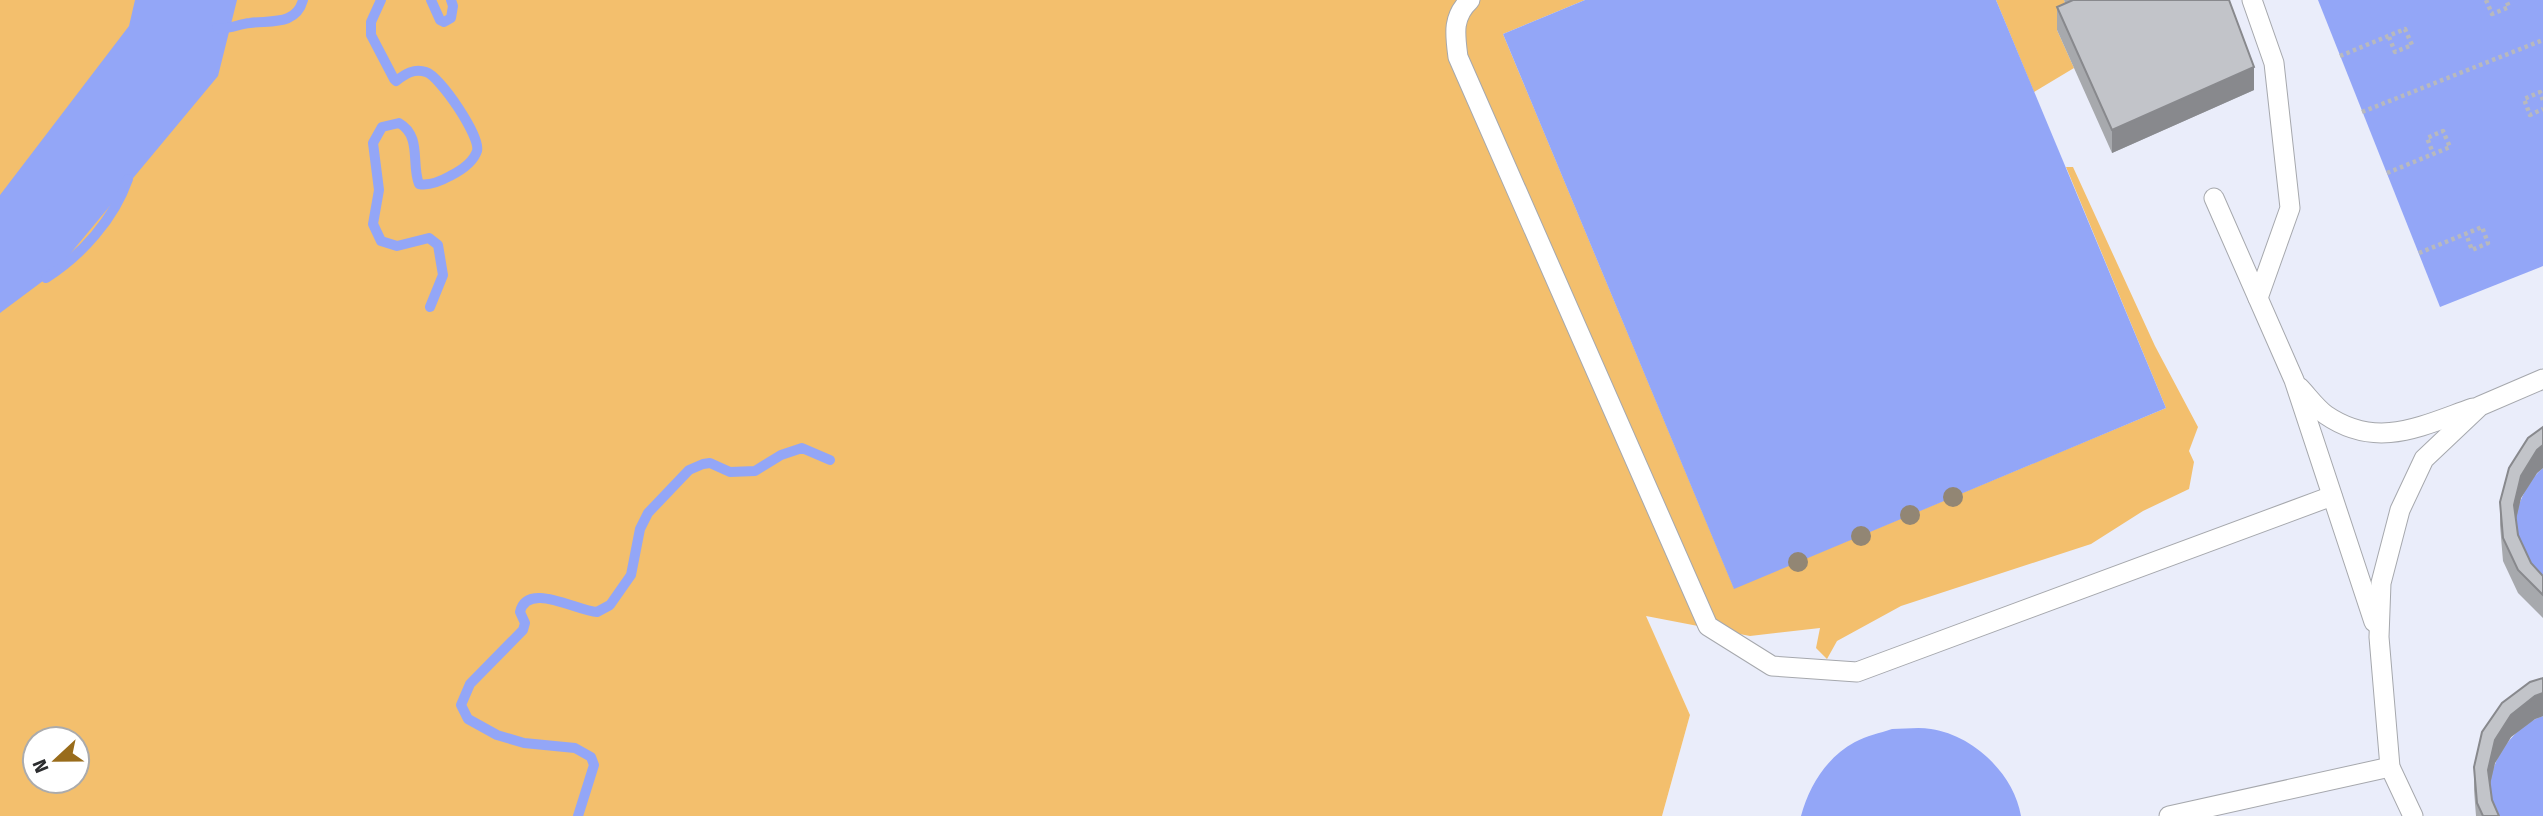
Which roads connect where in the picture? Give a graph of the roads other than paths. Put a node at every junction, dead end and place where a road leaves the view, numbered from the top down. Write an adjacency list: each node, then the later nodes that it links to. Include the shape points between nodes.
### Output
1 (1470, 0): 8 (lane, via 1462,8 1454,32 1458,57 1708,626 1772,666 1857,672)
2 (2252, 0): 4 (lane, via 2274,63 2290,208)
3 (2214, 198): 4 (lane)
4 (2258, 298): 6 (lane)
5 (2543, 379): 7 (lane)
6 (2294, 380): 7 (lane, via 2325,415 2361,432 2400,433); 8 (lane)
7 (2480, 406): 9 (lane, via 2424,459 2400,510 2381,583)
8 (2332, 496): 9 (lane)
9 (2379, 637): 10 (lane)
10 (2390, 767): 11 (lane); 12 (lane)
11 (2169, 816)
12 (2413, 816)

